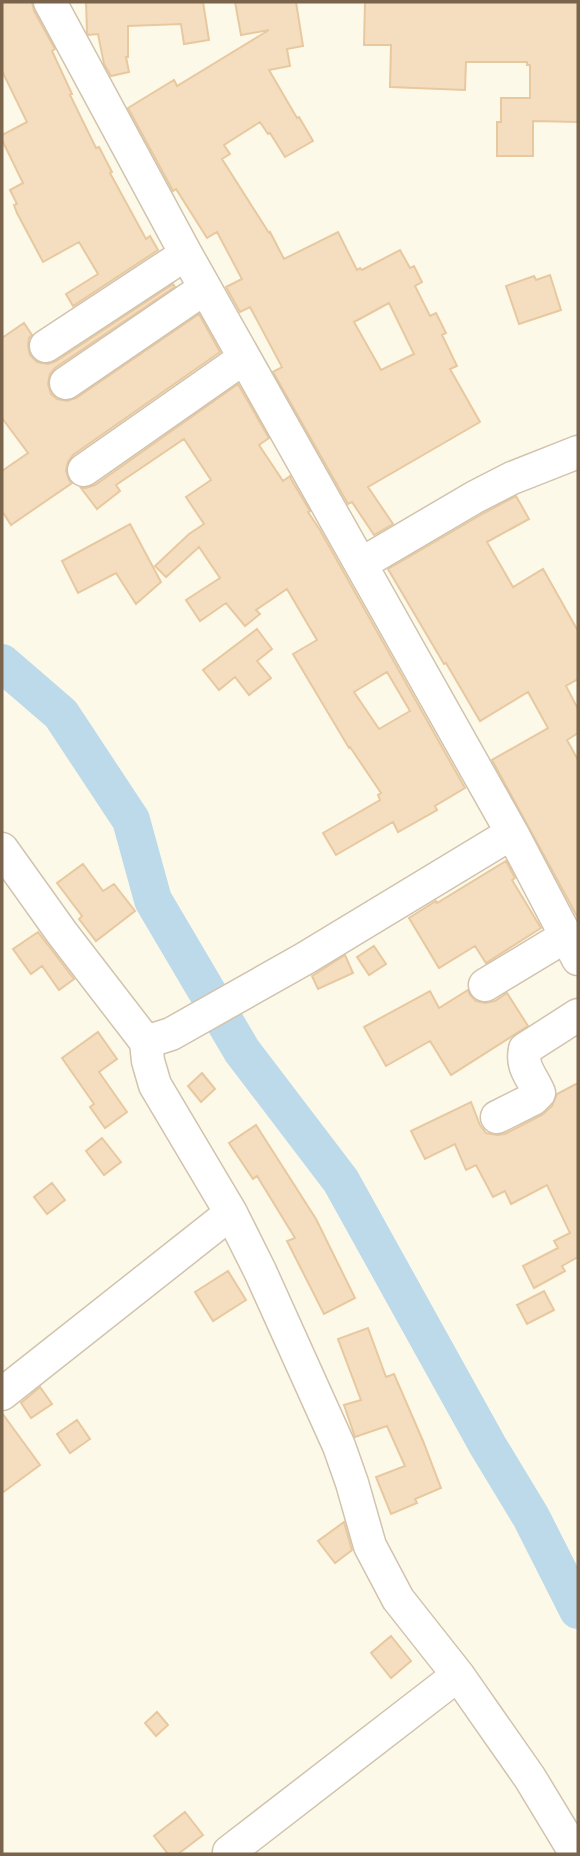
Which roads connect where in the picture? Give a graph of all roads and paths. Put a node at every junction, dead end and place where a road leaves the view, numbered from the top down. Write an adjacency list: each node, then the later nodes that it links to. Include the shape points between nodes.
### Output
1 (50, 2): 2 (street)
2 (186, 254): 3 (street); 4 (street)
3 (205, 288): 5 (street); 6 (street)
4 (46, 346)
5 (244, 358): 8 (street); 9 (street)
6 (66, 383)
7 (578, 452): 9 (street, via 484,492)
8 (84, 470)
9 (361, 564): 10 (street)
10 (512, 833): 12 (street); 15 (street, via 249,991 171,1034)
11 (2, 849): 15 (street)
12 (572, 947): 13 (street)
13 (485, 985)
14 (578, 1015): 16 (street, via 525,1049 526,1069 539,1093)
15 (146, 1042): 17 (street, via 155,1085)
16 (497, 1117)
17 (230, 1213): 18 (street); 19 (street, via 339,1446 370,1546 398,1599)
18 (2, 1394)
19 (458, 1675): 20 (street); 21 (street)
20 (229, 1852)
21 (576, 1854)

